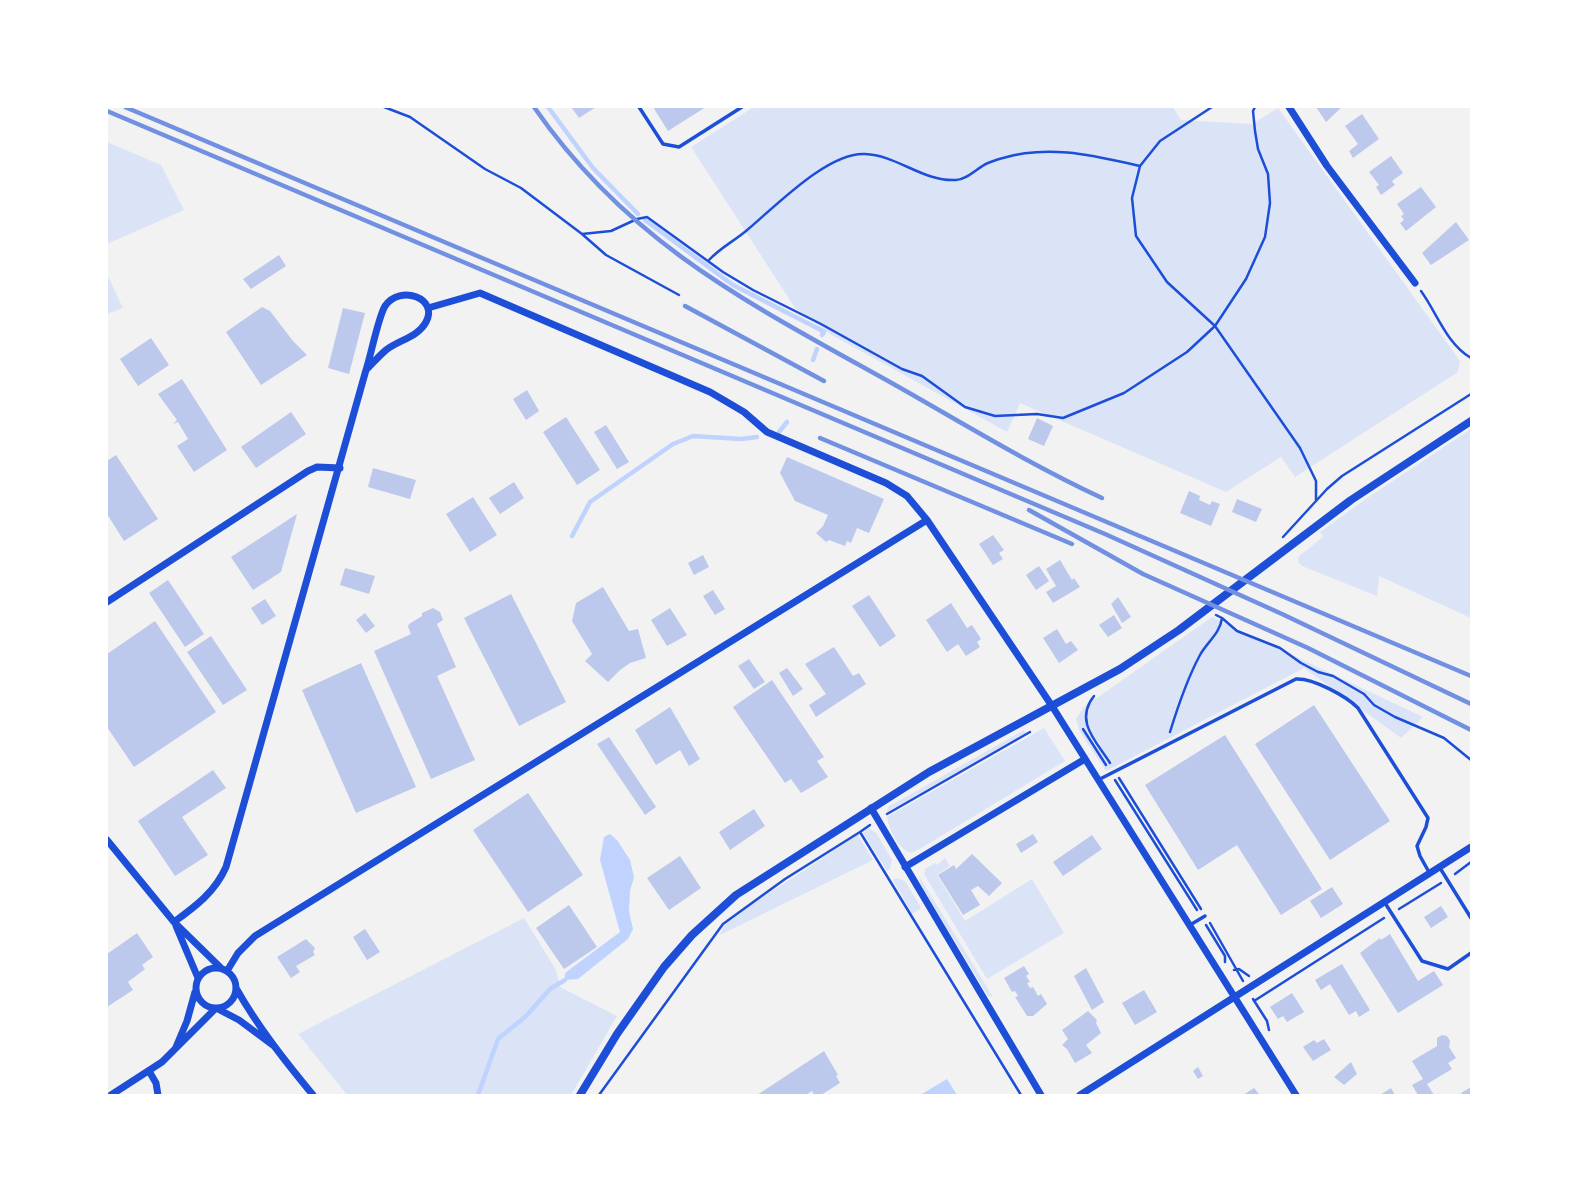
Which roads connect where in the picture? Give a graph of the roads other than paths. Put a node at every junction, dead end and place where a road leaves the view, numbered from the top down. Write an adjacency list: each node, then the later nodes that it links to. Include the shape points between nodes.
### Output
1 (639, 107): 2 (lane, via 663,144 679,147)
2 (742, 107)
3 (1289, 107): 4 (street)
4 (1415, 283)
5 (428, 308): 6 (street, via 428,320 421,329 388,348); 6 (street, via 423,300 404,294 385,306); 9 (street, via 481,293 562,327 710,392 767,432 886,483 907,496)
6 (366, 370): 8 (street)
7 (1471, 421): 11 (street, via 1351,500 1144,654)
8 (340, 468): 10 (street, via 308,471); 23 (street, via 226,867 206,897)
9 (927, 520): 11 (street); 26 (street, via 255,936)
10 (107, 602)
11 (1052, 706): 12 (street); 14 (street, via 972,747)
12 (1085, 759): 13 (street); 17 (street)
13 (1098, 780): 19 (lane, via 1296,679 1306,678 1358,708 1428,818 1417,846); 24 (street)
14 (871, 808): 17 (street); 38 (street, via 736,895 692,935 643,995)
15 (107, 840): 23 (street)
16 (1471, 847): 18 (street)
17 (905, 867): 39 (street)
18 (1440, 868): 19 (street); 22 (lane)
19 (1430, 874): 20 (street)
20 (1384, 902): 25 (lane, via 1422,961 1448,969); 30 (street)
21 (1203, 917): 24 (lane)
22 (1471, 918)
23 (174, 922): 26 (street); 27 (street)
24 (1189, 926): 30 (street)
25 (1471, 953)
26 (224, 970): 27 (street, via 208,969); 28 (street, via 232,975)
27 (198, 978): 29 (street)
28 (236, 988): 31 (street, via 232,1000); 32 (street)
29 (196, 991): 31 (street, via 202,1003); 33 (street)
30 (1234, 998): 40 (street); 41 (street)
31 (216, 1009): 32 (street); 33 (street)
32 (274, 1046): 37 (street)
33 (174, 1050): 34 (street)
34 (149, 1071): 35 (street); 36 (street)
35 (111, 1095)
36 (158, 1095)
37 (313, 1095)
38 (580, 1095)
39 (1041, 1095)
40 (1080, 1095)
41 (1296, 1095)

